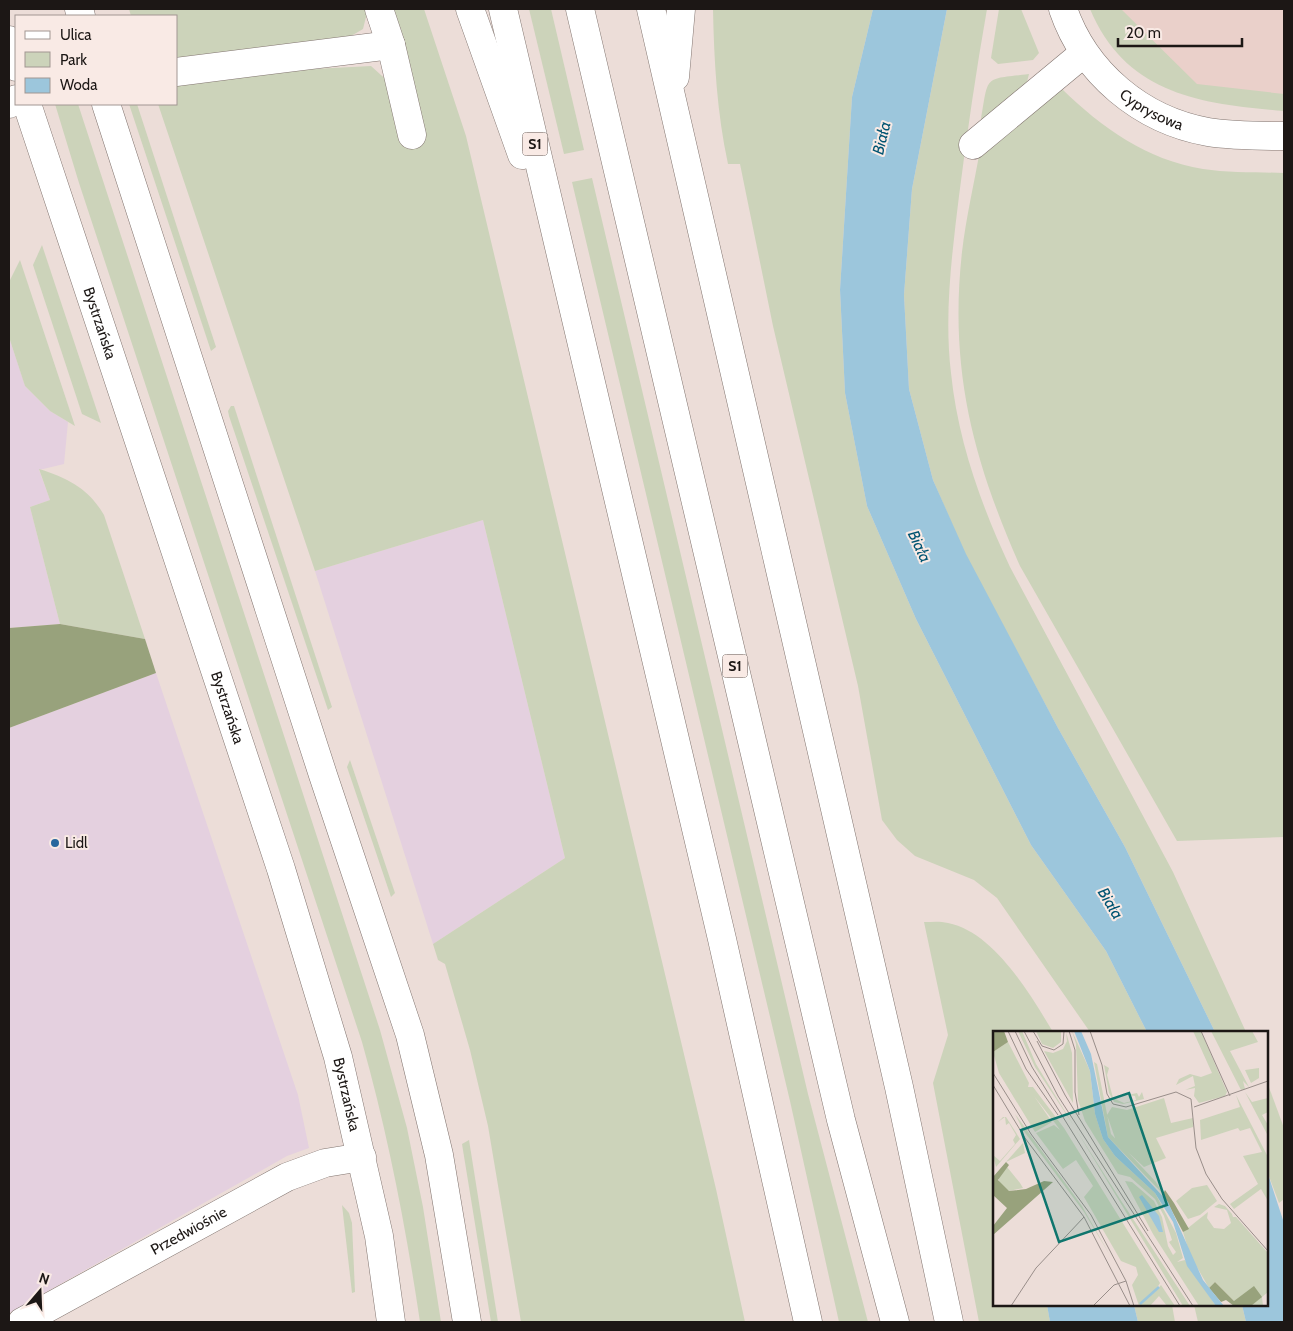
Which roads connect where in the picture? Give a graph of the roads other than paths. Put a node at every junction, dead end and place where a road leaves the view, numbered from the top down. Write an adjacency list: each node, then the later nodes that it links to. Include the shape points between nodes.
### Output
1 (378, 9): 9 (main road)
2 (470, 9): 19 (main road)
3 (503, 9): 19 (main road, S1)
4 (580, 9): 25 (main road, S1, via 841,1120)
5 (651, 9): 13 (main road)
6 (682, 9): 13 (main road)
7 (1063, 9): 10 (main road, Cyprysowa)
8 (9, 40): 11 (main road)
9 (391, 45): 12 (main road); 16 (main road)
10 (1084, 53): 17 (main road, Cyprysowa, via 1112,85 1170,122 1208,132); 18 (main road)
11 (15, 63)
12 (178, 72)
13 (672, 101): 26 (main road, via 899,1087)
14 (27, 105): 20 (main road, Bystrzańska, via 278,860 338,1057)
15 (106, 105): 23 (main road, via 410,1036 439,1155)
16 (412, 136)
17 (1284, 136)
18 (974, 145)
19 (567, 278): 24 (main road, S1, via 718,920)
20 (362, 1157): 21 (main road, Przedwiośnie, via 325,1163 287,1177); 22 (main road, Bystrzańska, via 379,1236)
21 (22, 1322)
22 (391, 1322)
23 (466, 1322)
24 (808, 1322)
25 (895, 1322)
26 (949, 1322)

